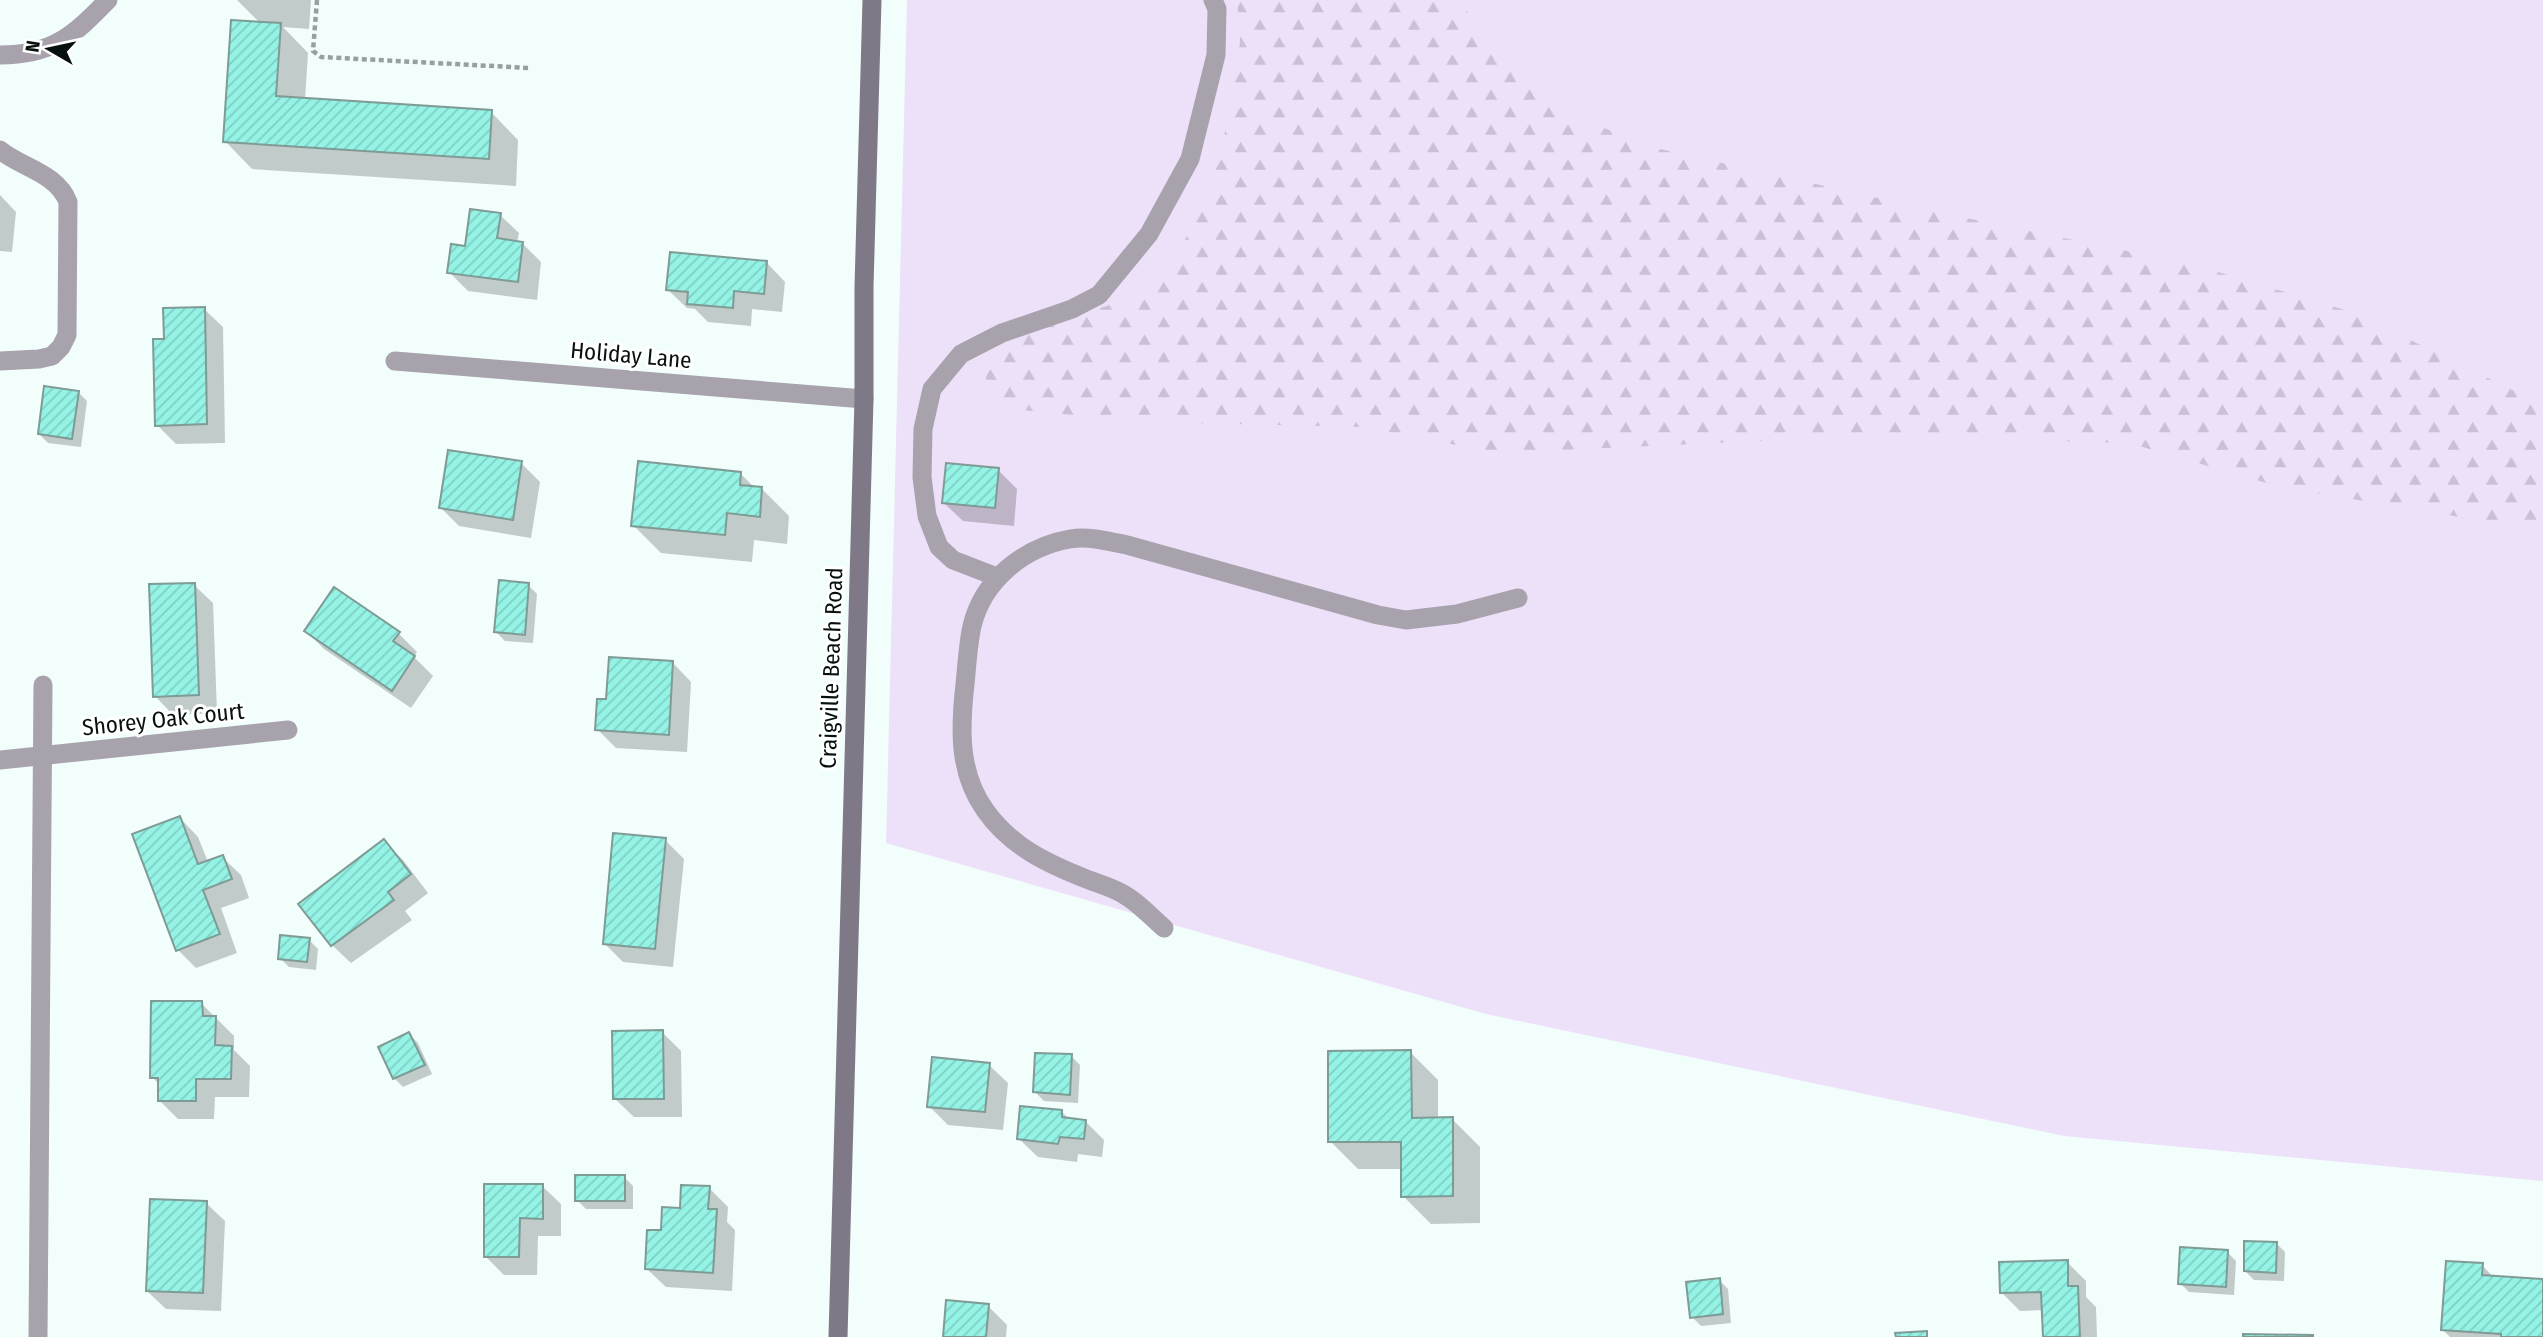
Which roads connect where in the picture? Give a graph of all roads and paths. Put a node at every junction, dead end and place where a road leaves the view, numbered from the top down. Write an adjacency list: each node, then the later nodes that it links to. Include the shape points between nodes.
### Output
1 (108, 0): 5 (street, via 54,46)
2 (317, 0): 6 (path, via 313,51 321,57)
3 (872, 0): 10 (main road, Craigville Beach Road)
4 (1213, 0): 11 (street, via 1217,9 1216,55 1190,159 1149,234 1099,295 961,354 932,388 923,429 922,477 928,516 939,547 953,560)
5 (0, 55)
6 (530, 68)
7 (0, 150): 9 (street, via 65,192 69,287 69,325 61,347 52,356 39,359)
8 (395, 360): 10 (street, Holiday Lane)
9 (0, 361)
10 (864, 399): 19 (main road, Craigville Beach Road)
11 (997, 577): 12 (street, via 1022,558 1049,546 1096,539 1406,620 1457,614); 17 (street, via 972,625 960,721 968,781 986,812 1016,844 1046,863 1123,894)
12 (1518, 598)
13 (43, 685): 15 (street)
14 (288, 730): 15 (street, Shorey Oak Court)
15 (43, 757): 16 (street, Shorey Oak Court); 18 (street)
16 (0, 760)
17 (1164, 928)
18 (38, 1337)
19 (838, 1337)

